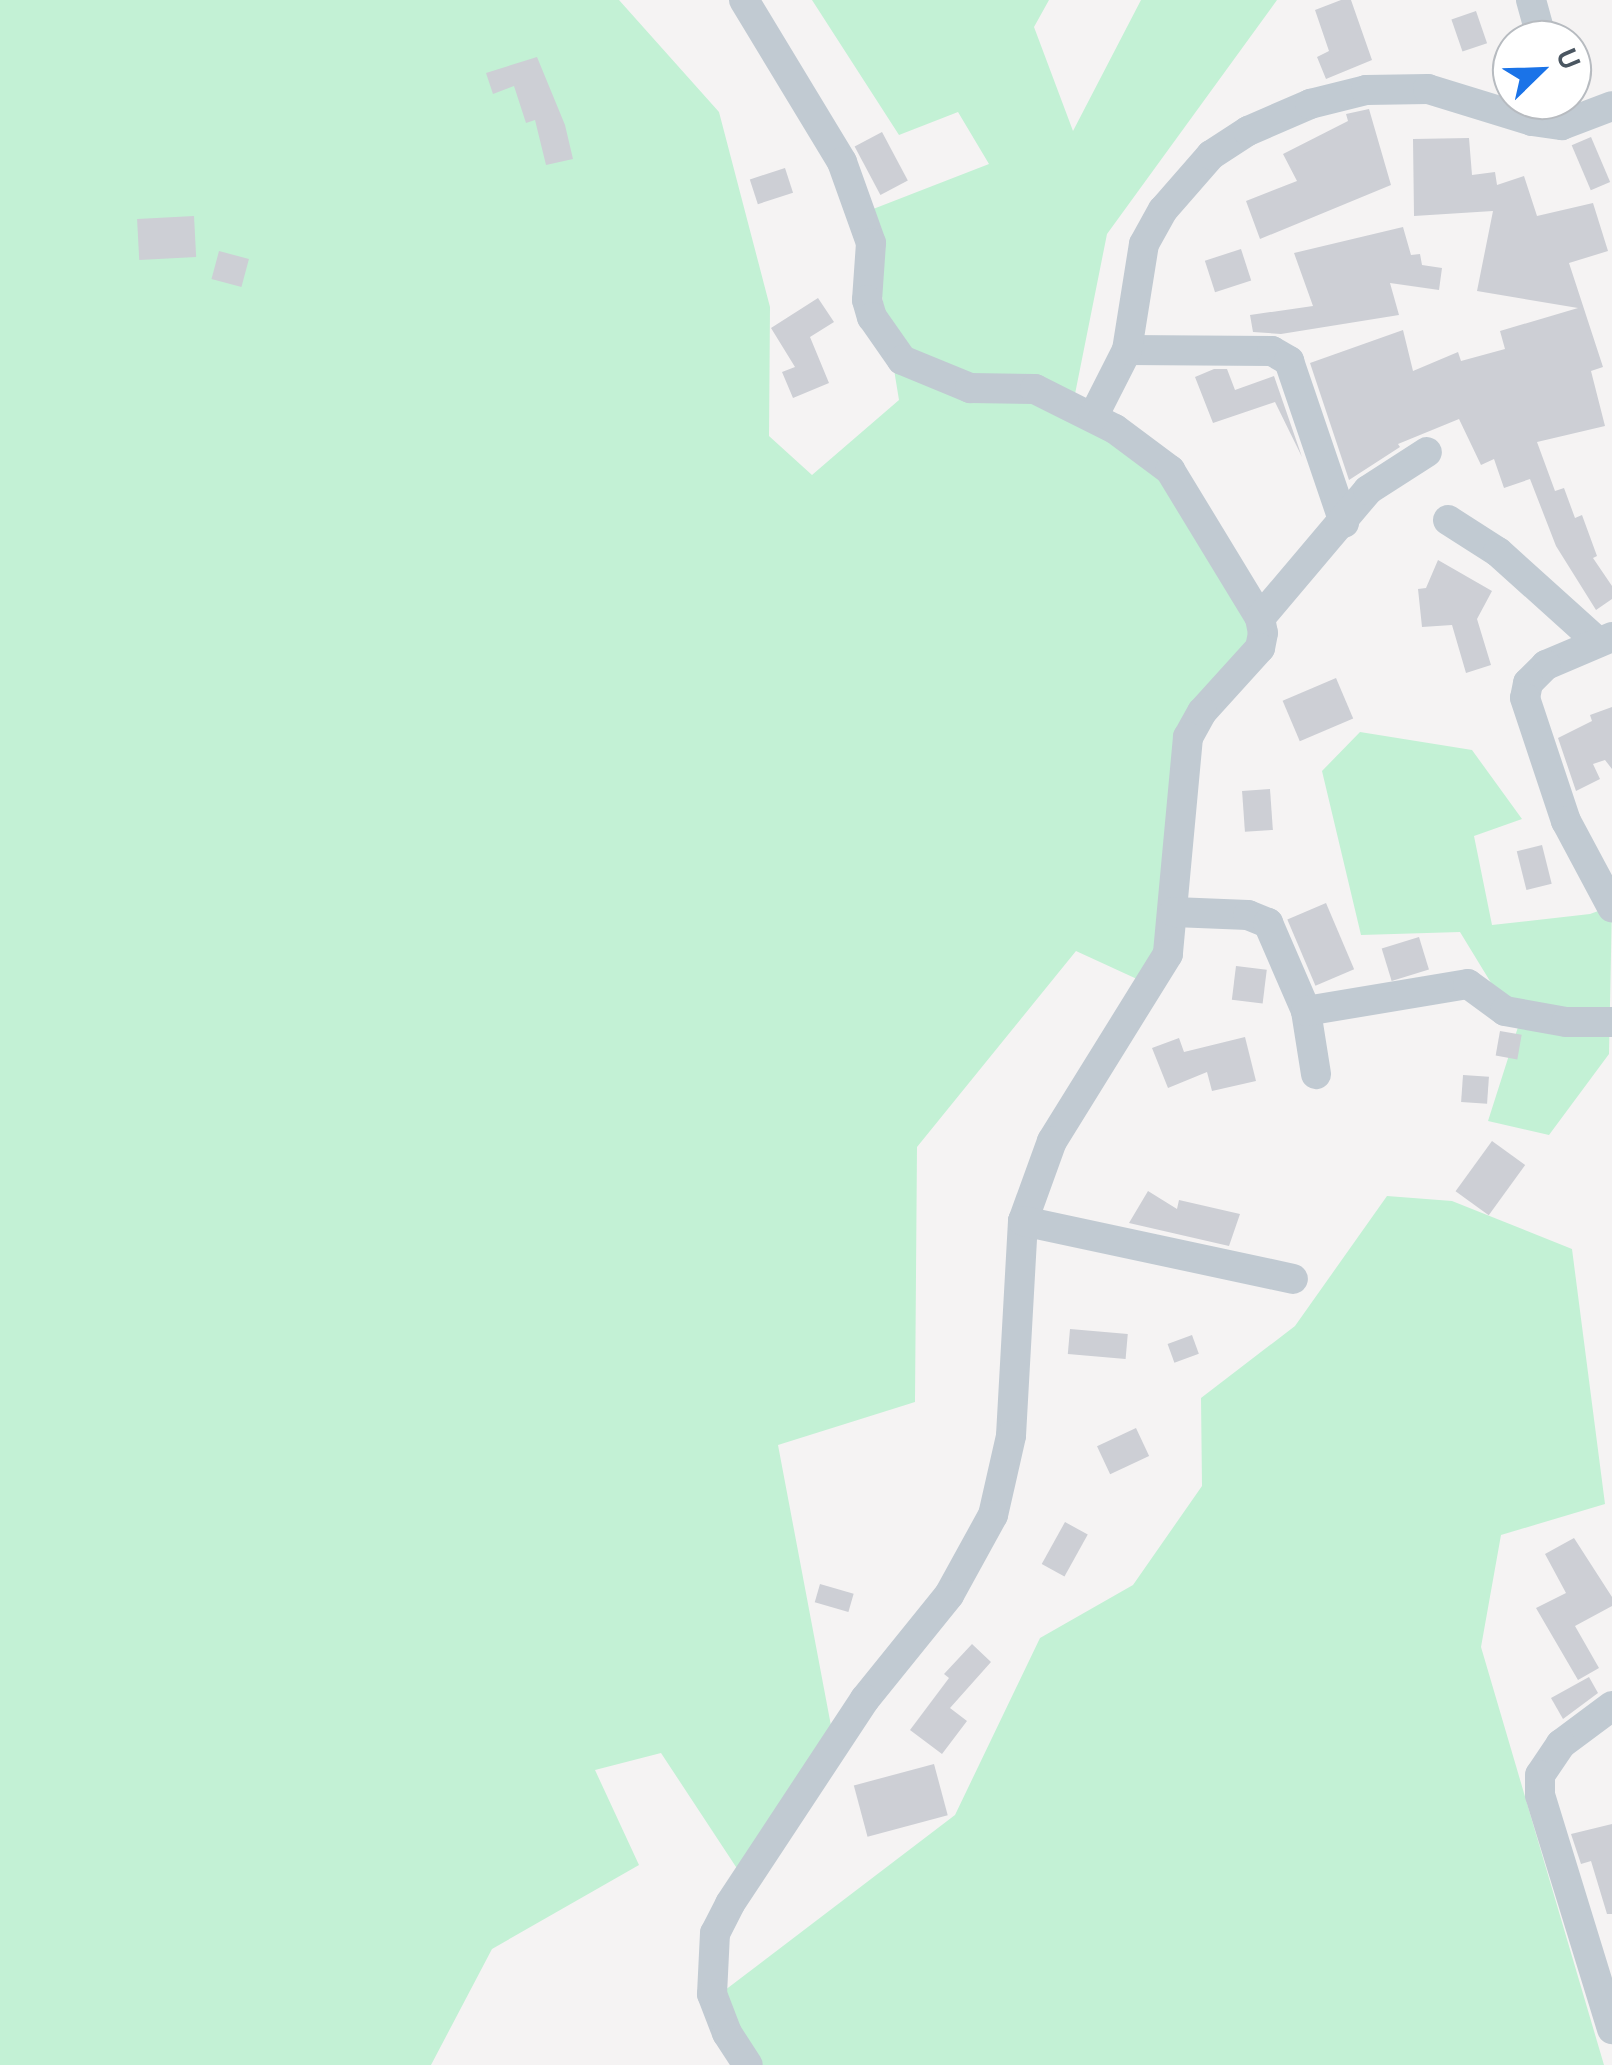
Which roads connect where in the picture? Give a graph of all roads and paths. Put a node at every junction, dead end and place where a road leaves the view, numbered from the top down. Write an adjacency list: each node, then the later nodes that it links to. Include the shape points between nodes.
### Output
1 (744, 0): 4 (street, via 842,162 871,243 872,317 902,360 970,388 1035,389)
2 (1492, 109): 3 (street, via 1428,89 1366,90 1248,130 1211,155 1163,210 1144,244)
3 (1127, 350): 4 (street); 7 (street, via 1272,352 1289,361)
4 (1093, 417): 8 (street, via 1170,470)
5 (1427, 452): 7 (street, via 1368,490)
6 (1448, 520): 9 (street)
7 (1344, 523): 8 (street)
8 (1260, 618): 11 (street, via 1260,648 1188,737)
9 (1605, 639): 10 (street, via 1546,665 1528,683 1525,698 1566,821)
10 (1612, 907)
11 (1174, 912): 12 (street, via 1268,922); 15 (street, via 1168,954 1052,1141)
12 (1306, 1012): 13 (street, via 1468,984 1505,1011 1566,1022); 14 (street)
13 (1611, 1015)
14 (1316, 1074)
15 (1023, 1220): 16 (street); 19 (street, via 1011,1436 993,1515 950,1595 865,1699 715,1933 712,1994)
16 (1293, 1279)
17 (1612, 1706): 18 (street, via 1561,1744 1540,1776 1540,1795)
18 (1612, 2029)
19 (748, 2065)

